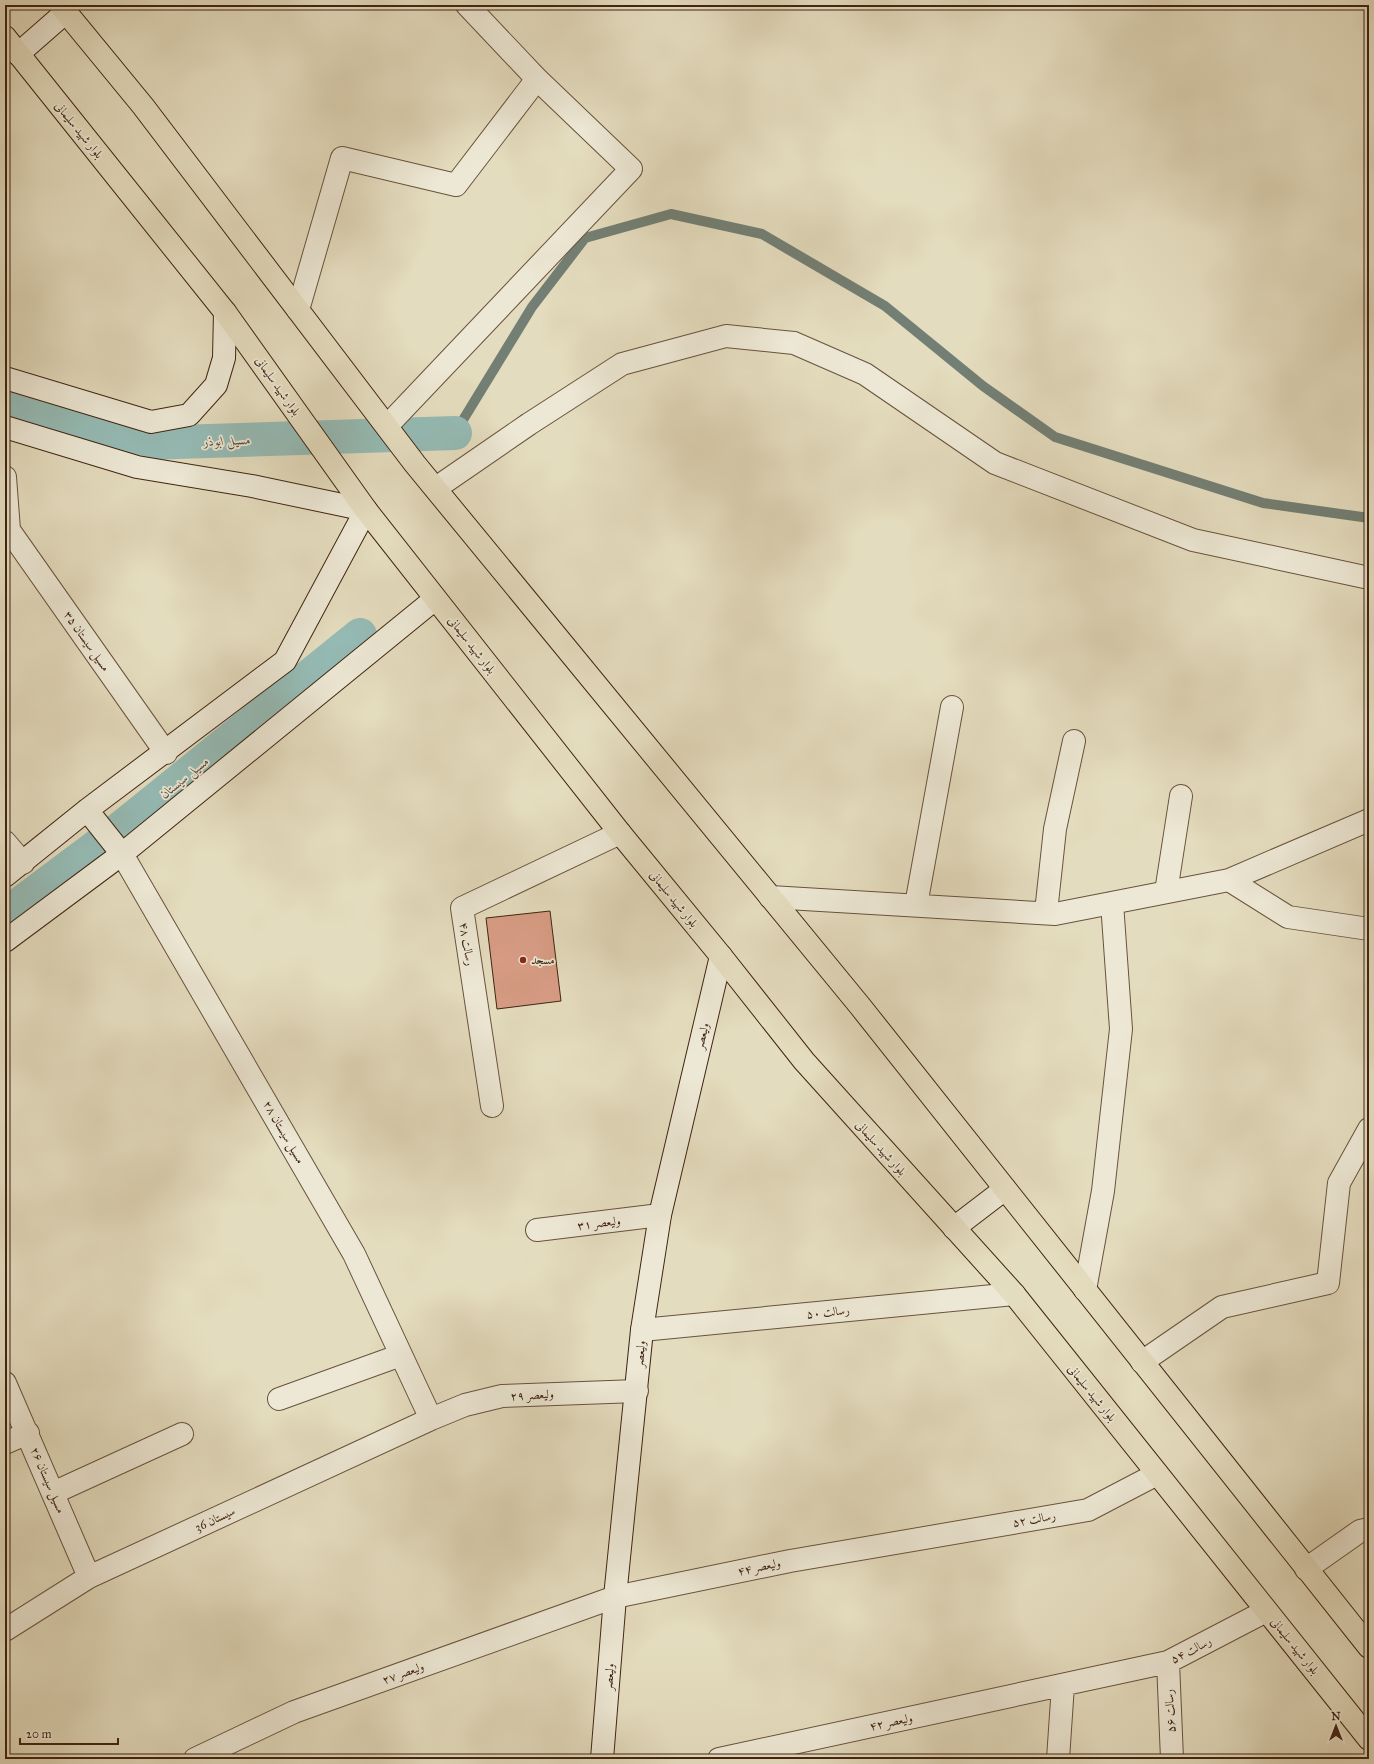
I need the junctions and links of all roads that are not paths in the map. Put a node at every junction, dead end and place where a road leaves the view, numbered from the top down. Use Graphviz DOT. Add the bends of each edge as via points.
graph roads {
  1 [pos="467,5"];
  2 [pos="63,9"];
  3 [pos="12,46"];
  4 [pos="537,79"];
  5 [pos="298,310"];
  6 [pos="225,312"];
  7 [pos="5,378"];
  8 [pos="387,426"];
  9 [pos="5,427"];
  10 [pos="5,477"];
  11 [pos="436,488"];
  12 [pos="366,510"];
  13 [pos="1369,578"];
  14 [pos="435,599"];
  15 [pos="952,707"];
  16 [pos="1074,741"];
  17 [pos="166,753"];
  18 [pos="1181,796"];
  19 [pos="87,810"];
  20 [pos="1369,820"];
  21 [pos="620,833"];
  22 [pos="5,842"];
  23 [pos="122,854"];
  24 [pos="23,862"];
  25 [pos="5,876"];
  26 [pos="1229,880"];
  27 [pos="1166,892"];
  28 [pos="770,897"];
  29 [pos="1112,903"];
  30 [pos="916,905"];
  31 [pos="1046,912"];
  32 [pos="1369,929"];
  33 [pos="5,941"];
  34 [pos="721,956"];
  35 [pos="492,1106"];
  36 [pos="1369,1128"];
  37 [pos="1005,1189"];
  38 [pos="660,1215"];
  39 [pos="954,1228"];
  40 [pos="537,1230"];
  41 [pos="1085,1290"];
  42 [pos="1014,1294"];
  43 [pos="642,1330"];
  44 [pos="401,1355"];
  45 [pos="1142,1362"];
  46 [pos="5,1383"];
  47 [pos="637,1390"];
  48 [pos="279,1399"];
  49 [pos="431,1419"];
  50 [pos="28,1433"];
  51 [pos="182,1434"];
  52 [pos="5,1443"];
  53 [pos="1157,1474"];
  54 [pos="53,1492"];
  55 [pos="1369,1529"];
  56 [pos="903,1541"];
  57 [pos="1306,1568"];
  58 [pos="89,1577"];
  59 [pos="615,1597"];
  60 [pos="1266,1611"];
  61 [pos="5,1630"];
  62 [pos="1369,1648"];
  63 [pos="1168,1662"];
  64 [pos="1063,1685"];
  65 [pos="1369,1739"];
  66 [pos="194,1759"];
  67 [pos="602,1759"];
  68 [pos="719,1759"];
  69 [pos="1058,1759"];
  70 [pos="1172,1759"];
  1 -- 4 [label="street"];
  2 -- 3 [label="street"];
  2 -- 5 [label="main road" via="143,106"];
  3 -- 6 [label="main road, بلوار شهید سلیمانی"];
  4 -- 5 [label="street" via="456,185 342,158"];
  4 -- 8 [label="street" via="631,169"];
  5 -- 8 [label="main road"];
  6 -- 7 [label="street" via="224,358 216,385 190,415 150,422"];
  6 -- 12 [label="main road, بلوار شهید سلیمانی"];
  8 -- 11 [label="main road"];
  9 -- 12 [label="street" via="137,467 252,486"];
  10 -- 17 [label="street, مسیل سیستان ۳۵" via="9,530"];
  11 -- 13 [label="street" via="622,364 726,336 794,343 865,374 995,463 1193,540"];
  11 -- 28 [label="main road"];
  12 -- 14 [label="main road, بلوار شهید سلیمانی"];
  12 -- 17 [label="street" via="285,661"];
  14 -- 21 [label="main road, بلوار شهید سلیمانی"];
  14 -- 23 [label="street"];
  15 -- 30 [label="street"];
  16 -- 31 [label="street" via="1055,829"];
  17 -- 19 [label="street"];
  18 -- 27 [label="street"];
  19 -- 23 [label="street, مسیل سیستان ۲۸"];
  19 -- 24 [label="street"];
  20 -- 26 [label="street"];
  21 -- 34 [label="main road, بلوار شهید سلیمانی"];
  21 -- 35 [label="street, رسالت ۴۸" via="462,908"];
  22 -- 24 [label="street"];
  23 -- 33 [label="street"];
  23 -- 44 [label="street, مسیل سیستان ۲۸" via="354,1254"];
  24 -- 25 [label="street"];
  26 -- 27 [label="street"];
  26 -- 32 [label="street" via="1288,917"];
  27 -- 29 [label="street"];
  28 -- 30 [label="street"];
  28 -- 37 [label="main road"];
  29 -- 31 [label="street" via="1055,914"];
  29 -- 41 [label="street" via="1121,1029 1103,1191"];
  30 -- 31 [label="street"];
  34 -- 38 [label="street, ولیعصر"];
  34 -- 39 [label="main road, بلوار شهید سلیمانی" via="804,1061"];
  36 -- 45 [label="street" via="1339,1183 1328,1282 1222,1307"];
  37 -- 39 [label="street"];
  37 -- 41 [label="main road"];
  38 -- 40 [label="street, ولیعصر ۳۱"];
  38 -- 43 [label="street, ولیعصر"];
  39 -- 42 [label="main road, بلوار شهید سلیمانی"];
  41 -- 45 [label="main road"];
  42 -- 43 [label="street, رسالت ۵۰"];
  42 -- 53 [label="main road, بلوار شهید سلیمانی"];
  43 -- 47 [label="street, ولیعصر"];
  44 -- 48 [label="street"];
  44 -- 49 [label="street, مسیل سیستان ۲۸"];
  45 -- 57 [label="main road"];
  46 -- 50 [label="street, مسیل سیستان ۲۶"];
  47 -- 49 [label="street, ولیعصر ۲۹" via="502,1396 465,1405"];
  47 -- 59 [label="street, ولیعصر"];
  49 -- 58 [label="street, سیستان 36"];
  50 -- 52 [label="street"];
  50 -- 54 [label="street, مسیل سیستان ۲۶"];
  51 -- 54 [label="street"];
  53 -- 56 [label="street, رسالت ۵۲" via="1088,1510"];
  53 -- 60 [label="main road, بلوار شهید سلیمانی"];
  54 -- 58 [label="street, مسیل سیستان ۲۶"];
  55 -- 57 [label="street" via="1360,1531"];
  56 -- 59 [label="street, ولیعصر ۴۴"];
  57 -- 62 [label="main road"];
  58 -- 61 [label="street, سیستان 36"];
  59 -- 66 [label="street, ولیعصر ۲۷" via="294,1712"];
  59 -- 67 [label="street, ولیعصر"];
  60 -- 63 [label="street, رسالت ۵۴"];
  60 -- 65 [label="main road, بلوار شهید سلیمانی"];
  63 -- 64 [label="street, رسالت ۵۴"];
  63 -- 70 [label="street, رسالت ۵۶"];
  64 -- 68 [label="street, ولیعصر ۴۲"];
  64 -- 69 [label="street"];
}
